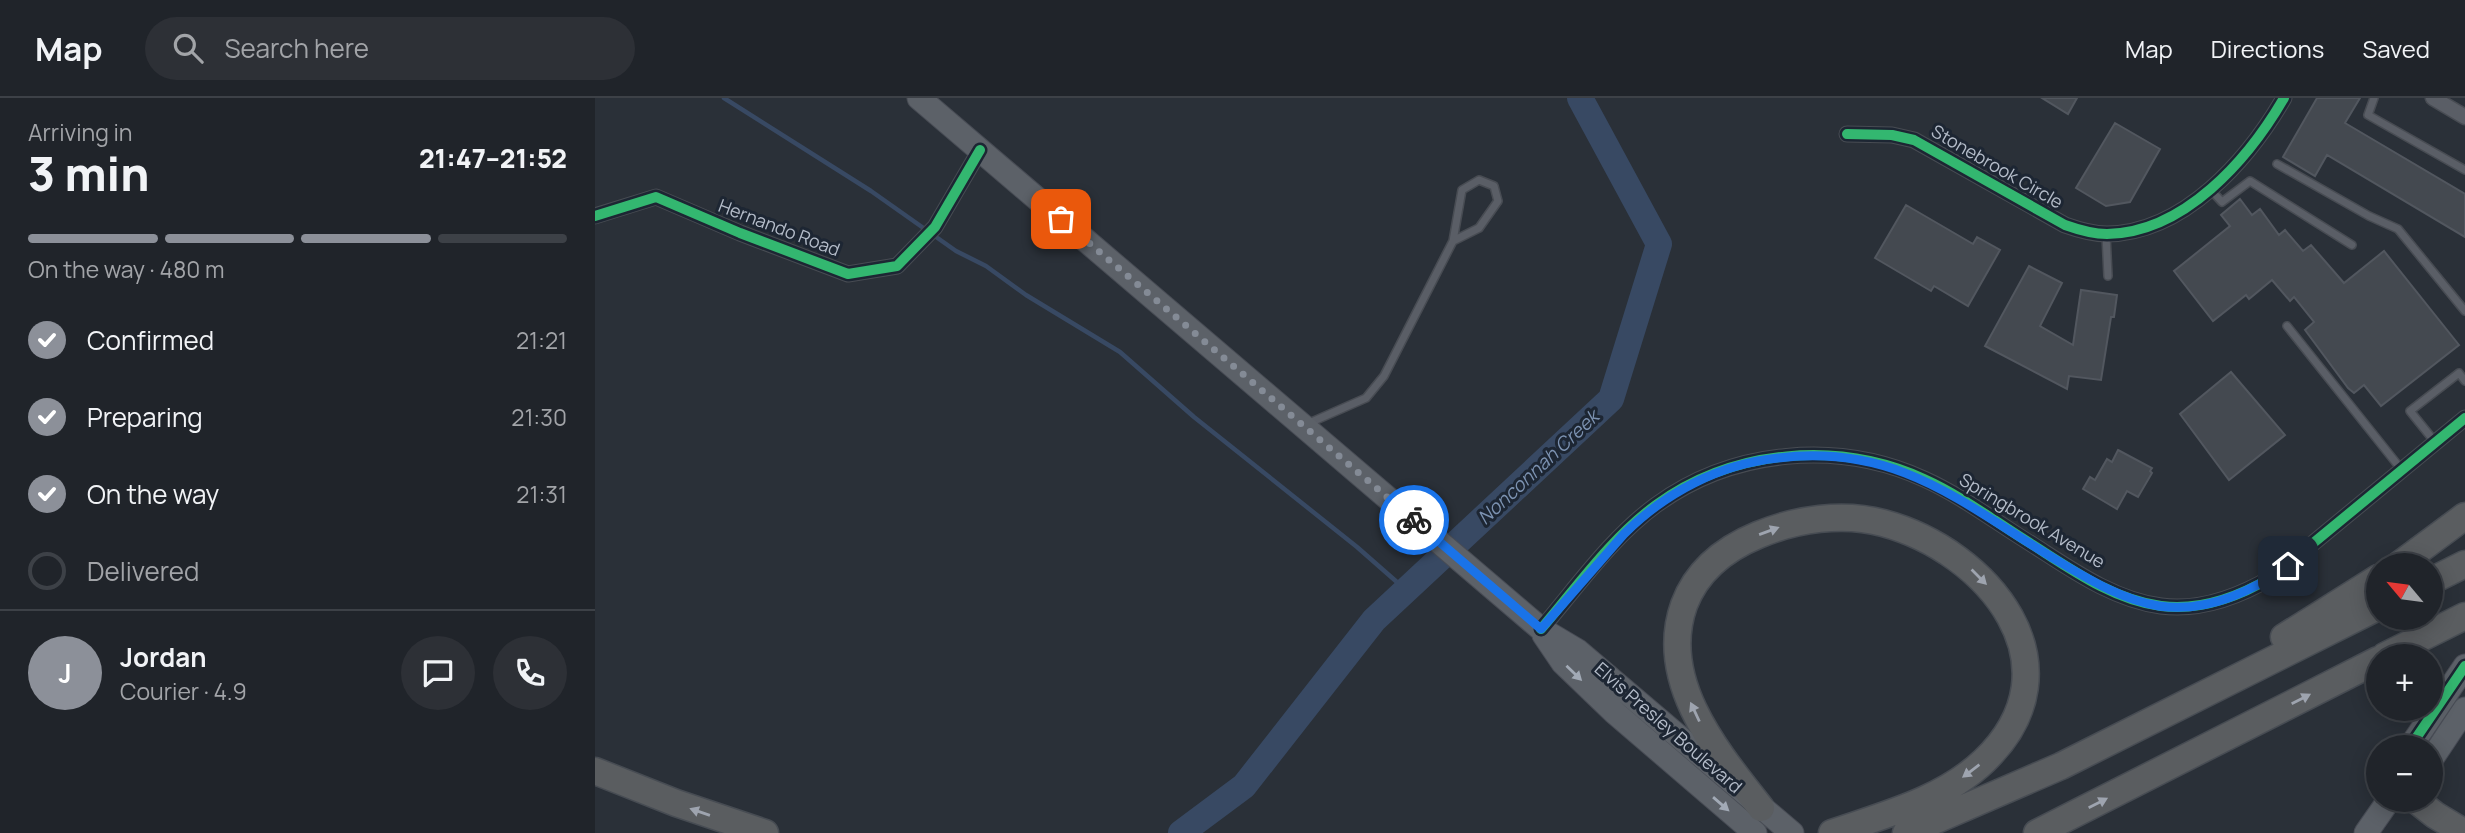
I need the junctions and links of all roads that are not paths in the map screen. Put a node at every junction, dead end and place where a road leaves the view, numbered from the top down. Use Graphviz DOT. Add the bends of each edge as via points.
graph roads {
  1 [pos="919,98"];
  2 [pos="2284,98"];
  3 [pos="2374,98"];
  4 [pos="2433,98"];
  5 [pos="2465,117"];
  6 [pos="1847,134"];
  7 [pos="980,150"];
  8 [pos="2277,164"];
  9 [pos="2465,170"];
  10 [pos="2210,188"];
  11 [pos="595,216"];
  12 [pos="2106,234"];
  13 [pos="1453,241"];
  14 [pos="2352,245"];
  15 [pos="2108,276"];
  16 [pos="2465,312"];
  17 [pos="2287,326"];
  18 [pos="2465,380"];
  19 [pos="2465,418"];
  20 [pos="1303,426"];
  21 [pos="2435,442"];
  22 [pos="2401,469"];
  23 [pos="2465,516"];
  24 [pos="2415,553"];
  25 [pos="2465,564"];
  26 [pos="2443,575"];
  27 [pos="2366,586"];
  28 [pos="2366,613"];
  29 [pos="2465,616"];
  30 [pos="1541,629"];
  31 [pos="2409,644"];
  32 [pos="2366,666"];
  33 [pos="2465,666"];
  34 [pos="2465,709"];
  35 [pos="2140,727"];
  36 [pos="2418,735"];
  37 [pos="2443,742"];
  38 [pos="599,772"];
  39 [pos="2381,812"];
  40 [pos="2432,812"];
  41 [pos="1758,821"];
  42 [pos="765,833"];
  43 [pos="1791,833"];
  44 [pos="1832,833"];
  45 [pos="1906,833"];
  46 [pos="2037,833"];
  47 [pos="2366,833"];
  48 [pos="2465,833"];
  1 -- 7 [label="main road, Elvis Presley Boulevard"];
  2 -- 10 [label="street, Stonebrook Circle" via="2249,149"];
  3 -- 9 [label="lane" via="2368,115"];
  4 -- 5 [label="street"];
  6 -- 12 [label="street, Stonebrook Circle" via="1914,140 2047,216"];
  7 -- 11 [label="street, Hernando Road" via="935,227 897,266 848,274 656,197"];
  7 -- 20 [label="main road, Elvis Presley Boulevard"];
  8 -- 16 [label="lane" via="2398,229"];
  10 -- 12 [label="street, Stonebrook Circle" via="2171,217 2148,227"];
  10 -- 14 [label="lane" via="2222,202 2250,181"];
  12 -- 15 [label="lane"];
  13 -- 13 [label="lane" via="1479,228 1498,201 1494,186 1479,180 1462,190"];
  13 -- 20 [label="lane" via="1384,376 1366,398"];
  17 -- 22 [label="lane"];
  18 -- 21 [label="lane" via="2459,373 2410,411"];
  19 -- 21 [label="street, Springbrook Avenue"];
  20 -- 30 [label="main road, Elvis Presley Boulevard"];
  21 -- 22 [label="street, Springbrook Avenue"];
  22 -- 30 [label="street, Springbrook Avenue" via="2272,577 2224,599 2175,607 2149,604 2102,586 1938,486 1894,467 1825,455 1765,459 1726,469 1656,505 1624,534"];
  23 -- 24 [label="highway"];
  25 -- 26 [label="highway"];
  27 -- 35 [label="highway"];
  28 -- 35 [label="highway"];
  29 -- 31 [label="highway"];
  30 -- 41 [label="main road, Elvis Presley Boulevard" via="1578,651"];
  46 -- 32 [label="highway, one-way"];
  33 -- 36 [label="main road"];
  34 -- 37 [label="main road"];
  35 -- 45 [label="highway"];
  42 -- 38 [label="highway, one-way"];
  39 -- 47 [label="main road"];
  40 -- 48 [label="highway"];
  41 -- 43 [label="main road, Elvis Presley Boulevard"];
  41 -- 44 [label="highway, one-way" via="1686,692 1677,650 1688,595 1707,566 1770,530 1824,519 1880,522 1933,542 1978,575 2013,618 2022,638 2027,661 2024,696 2003,739 1955,783 1921,801"];
}
